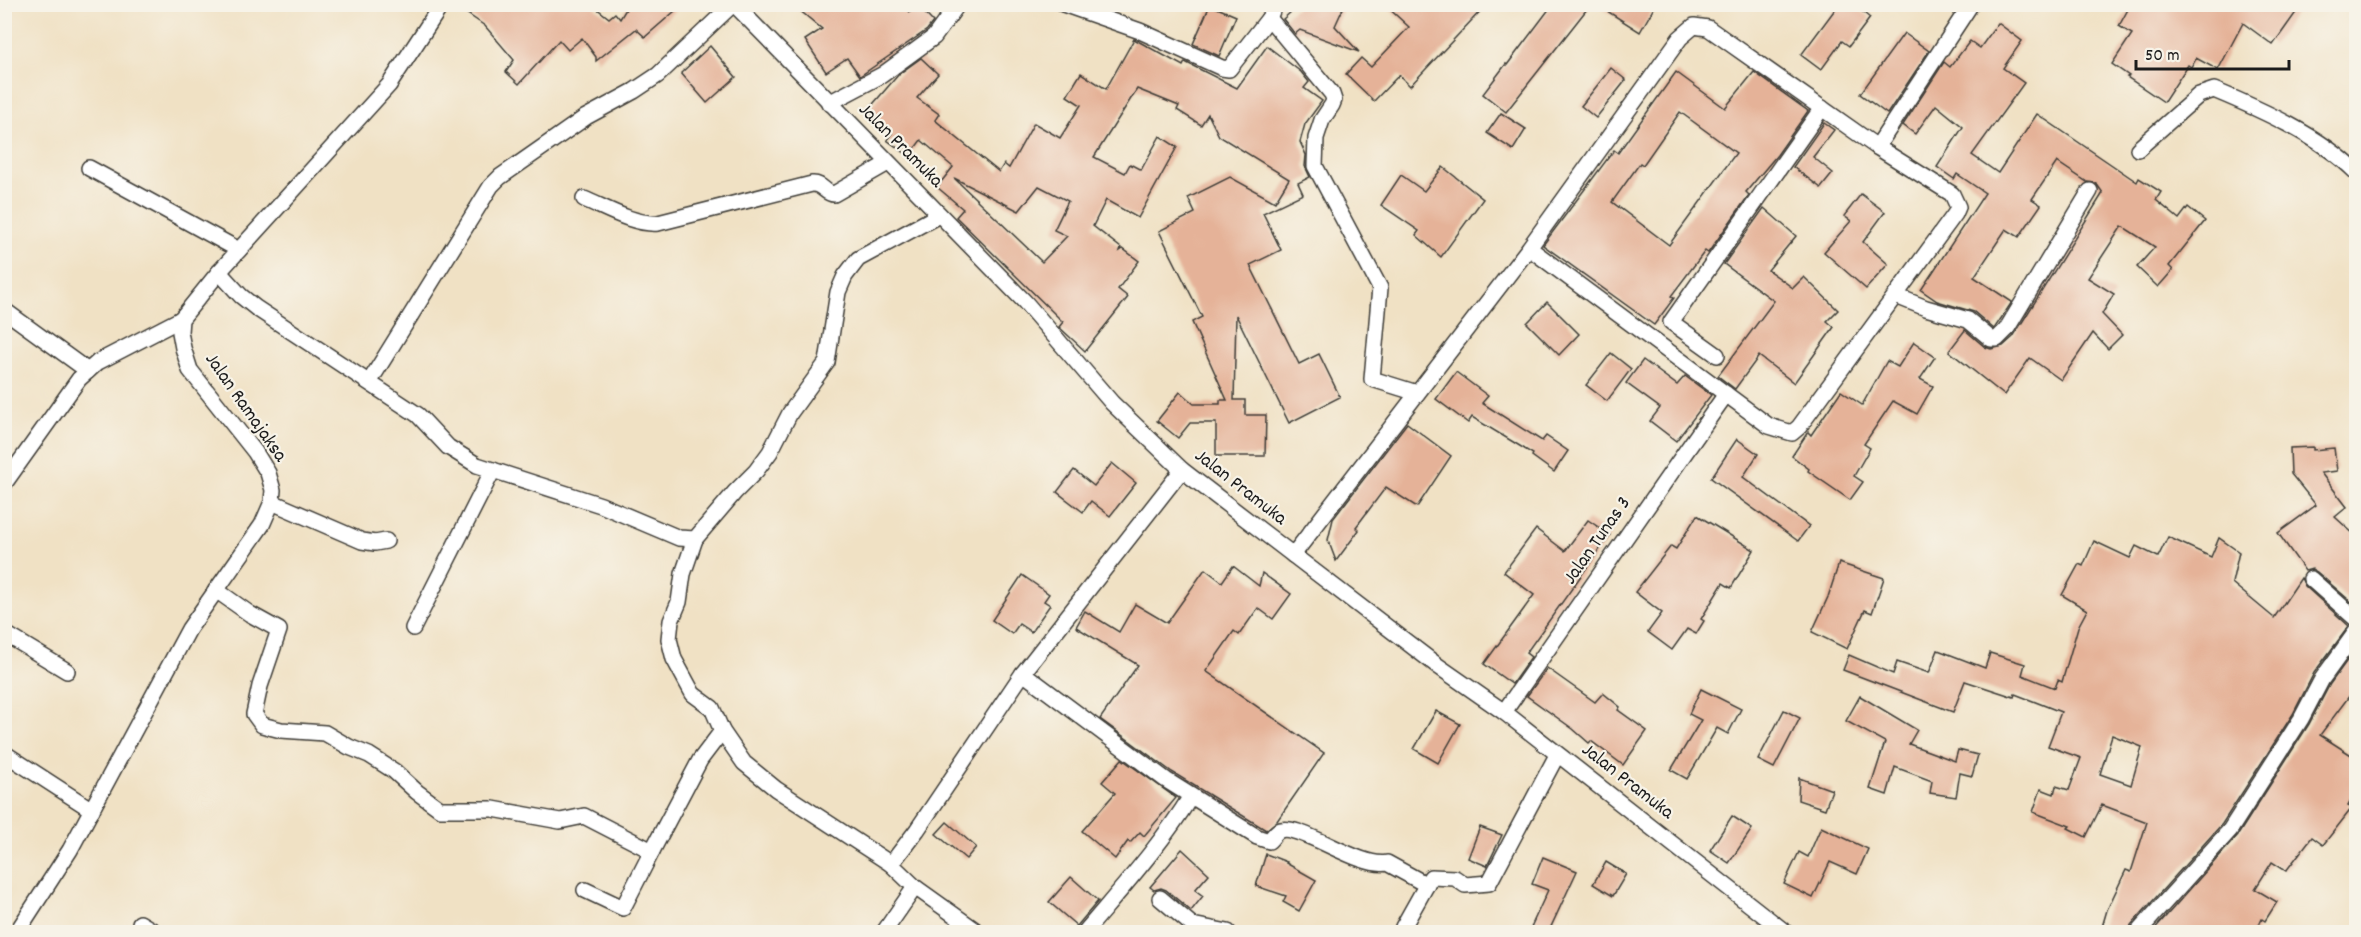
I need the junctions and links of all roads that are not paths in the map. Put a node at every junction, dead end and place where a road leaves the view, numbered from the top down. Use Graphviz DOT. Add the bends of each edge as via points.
graph roads {
  1 [pos="442,4"];
  2 [pos="734,4"];
  3 [pos="958,4"];
  4 [pos="1063,4"];
  5 [pos="1971,4"];
  6 [pos="1272,11"];
  7 [pos="829,104"];
  8 [pos="1822,108"];
  9 [pos="1877,147"];
  10 [pos="2138,149"];
  11 [pos="888,163"];
  12 [pos="89,168"];
  13 [pos="2356,172"];
  14 [pos="2090,191"];
  15 [pos="584,198"];
  16 [pos="939,215"];
  17 [pos="1529,248"];
  18 [pos="239,250"];
  19 [pos="219,272"];
  20 [pos="1896,296"];
  21 [pos="4,310"];
  22 [pos="182,320"];
  23 [pos="1717,355"];
  24 [pos="87,371"];
  25 [pos="370,381"];
  26 [pos="1417,393"];
  27 [pos="1726,394"];
  28 [pos="493,470"];
  29 [pos="1182,470"];
  30 [pos="4,484"];
  31 [pos="272,502"];
  32 [pos="695,539"];
  33 [pos="386,541"];
  34 [pos="1293,555"];
  35 [pos="2311,579"];
  36 [pos="216,590"];
  37 [pos="2356,619"];
  38 [pos="413,628"];
  39 [pos="2356,632"];
  40 [pos="4,633"];
  41 [pos="68,672"];
  42 [pos="1023,673"];
  43 [pos="1504,712"];
  44 [pos="722,731"];
  45 [pos="4,753"];
  46 [pos="1557,755"];
  47 [pos="1191,795"];
  48 [pos="92,810"];
  49 [pos="652,851"];
  50 [pos="891,864"];
  51 [pos="1427,885"];
  52 [pos="915,887"];
  53 [pos="585,890"];
  54 [pos="1160,898"];
  55 [pos="140,923"];
  56 [pos="1403,931"];
  57 [pos="17,933"];
  58 [pos="155,933"];
  59 [pos="884,933"];
  60 [pos="978,933"];
  61 [pos="1085,933"];
  62 [pos="1228,933"];
  63 [pos="1785,933"];
  64 [pos="2138,933"];
  1 -- 18 [label="street" via="389,85"];
  2 -- 7 [label="street, Jalan Pramuka"];
  2 -- 25 [label="street" via="658,75 586,117 490,186"];
  3 -- 7 [label="street" via="934,37 882,75"];
  4 -- 6 [label="street" via="1229,69"];
  5 -- 9 [label="street"];
  6 -- 26 [label="street" via="1334,100 1316,138 1315,166 1380,288 1372,379"];
  7 -- 11 [label="street, Jalan Pramuka"];
  8 -- 9 [label="street"];
  8 -- 17 [label="street" via="1708,28 1694,26 1680,38"];
  8 -- 23 [label="street" via="1671,322"];
  9 -- 20 [label="street" via="1952,194 1958,207"];
  10 -- 13 [label="street" via="2199,95 2214,90 2271,113"];
  11 -- 15 [label="street" via="834,194 812,184 658,223 637,221"];
  11 -- 16 [label="street, Jalan Pramuka"];
  12 -- 18 [label="street"];
  14 -- 20 [label="street" via="1997,339 1991,339 1968,320"];
  16 -- 29 [label="street, Jalan Pramuka" via="1025,302 1112,403"];
  16 -- 32 [label="street" via="858,259 845,276 838,292 827,362 790,413 756,471"];
  17 -- 26 [label="street"];
  17 -- 27 [label="street"];
  18 -- 19 [label="street"];
  19 -- 22 [label="street"];
  19 -- 25 [label="street" via="256,308"];
  20 -- 27 [label="street" via="1792,434 1769,426"];
  21 -- 24 [label="street"];
  22 -- 24 [label="street"];
  22 -- 31 [label="street, Jalan Ramajaksa" via="180,332 190,370 264,466 273,490"];
  24 -- 30 [label="street"];
  25 -- 28 [label="street" via="418,415 448,447"];
  26 -- 34 [label="street"];
  27 -- 43 [label="street, Jalan Tunas 3"];
  28 -- 32 [label="street" via="601,505 679,538"];
  28 -- 38 [label="street"];
  29 -- 34 [label="street, Jalan Pramuka"];
  29 -- 42 [label="street"];
  31 -- 33 [label="street" via="362,541"];
  31 -- 36 [label="street" via="262,525"];
  32 -- 44 [label="street" via="669,639 674,659 693,694 712,708"];
  34 -- 43 [label="street, Jalan Pramuka"];
  35 -- 37 [label="street"];
  36 -- 48 [label="street" via="189,629"];
  36 -- 49 [label="street" via="279,630 254,714 262,725 325,733 394,771 440,809 494,809 560,821 584,816"];
  39 -- 64 [label="street" via="2322,678 2230,830"];
  40 -- 41 [label="street"];
  42 -- 47 [label="street"];
  42 -- 50 [label="street"];
  43 -- 46 [label="street, Jalan Pramuka"];
  44 -- 49 [label="street" via="700,760"];
  44 -- 50 [label="street" via="744,763 776,789"];
  45 -- 48 [label="street"];
  46 -- 51 [label="street" via="1489,883 1465,885 1455,878 1431,877"];
  46 -- 63 [label="street, Jalan Pramuka"];
  47 -- 51 [label="street" via="1264,841 1278,831 1292,829 1343,853 1378,865 1387,863"];
  47 -- 61 [label="street"];
  48 -- 57 [label="street"];
  49 -- 53 [label="street" via="622,908"];
  50 -- 52 [label="street"];
  51 -- 56 [label="street"];
  52 -- 59 [label="street"];
  52 -- 60 [label="street"];
  54 -- 62 [label="street" via="1192,925"];
  55 -- 58 [label="street"];
}
